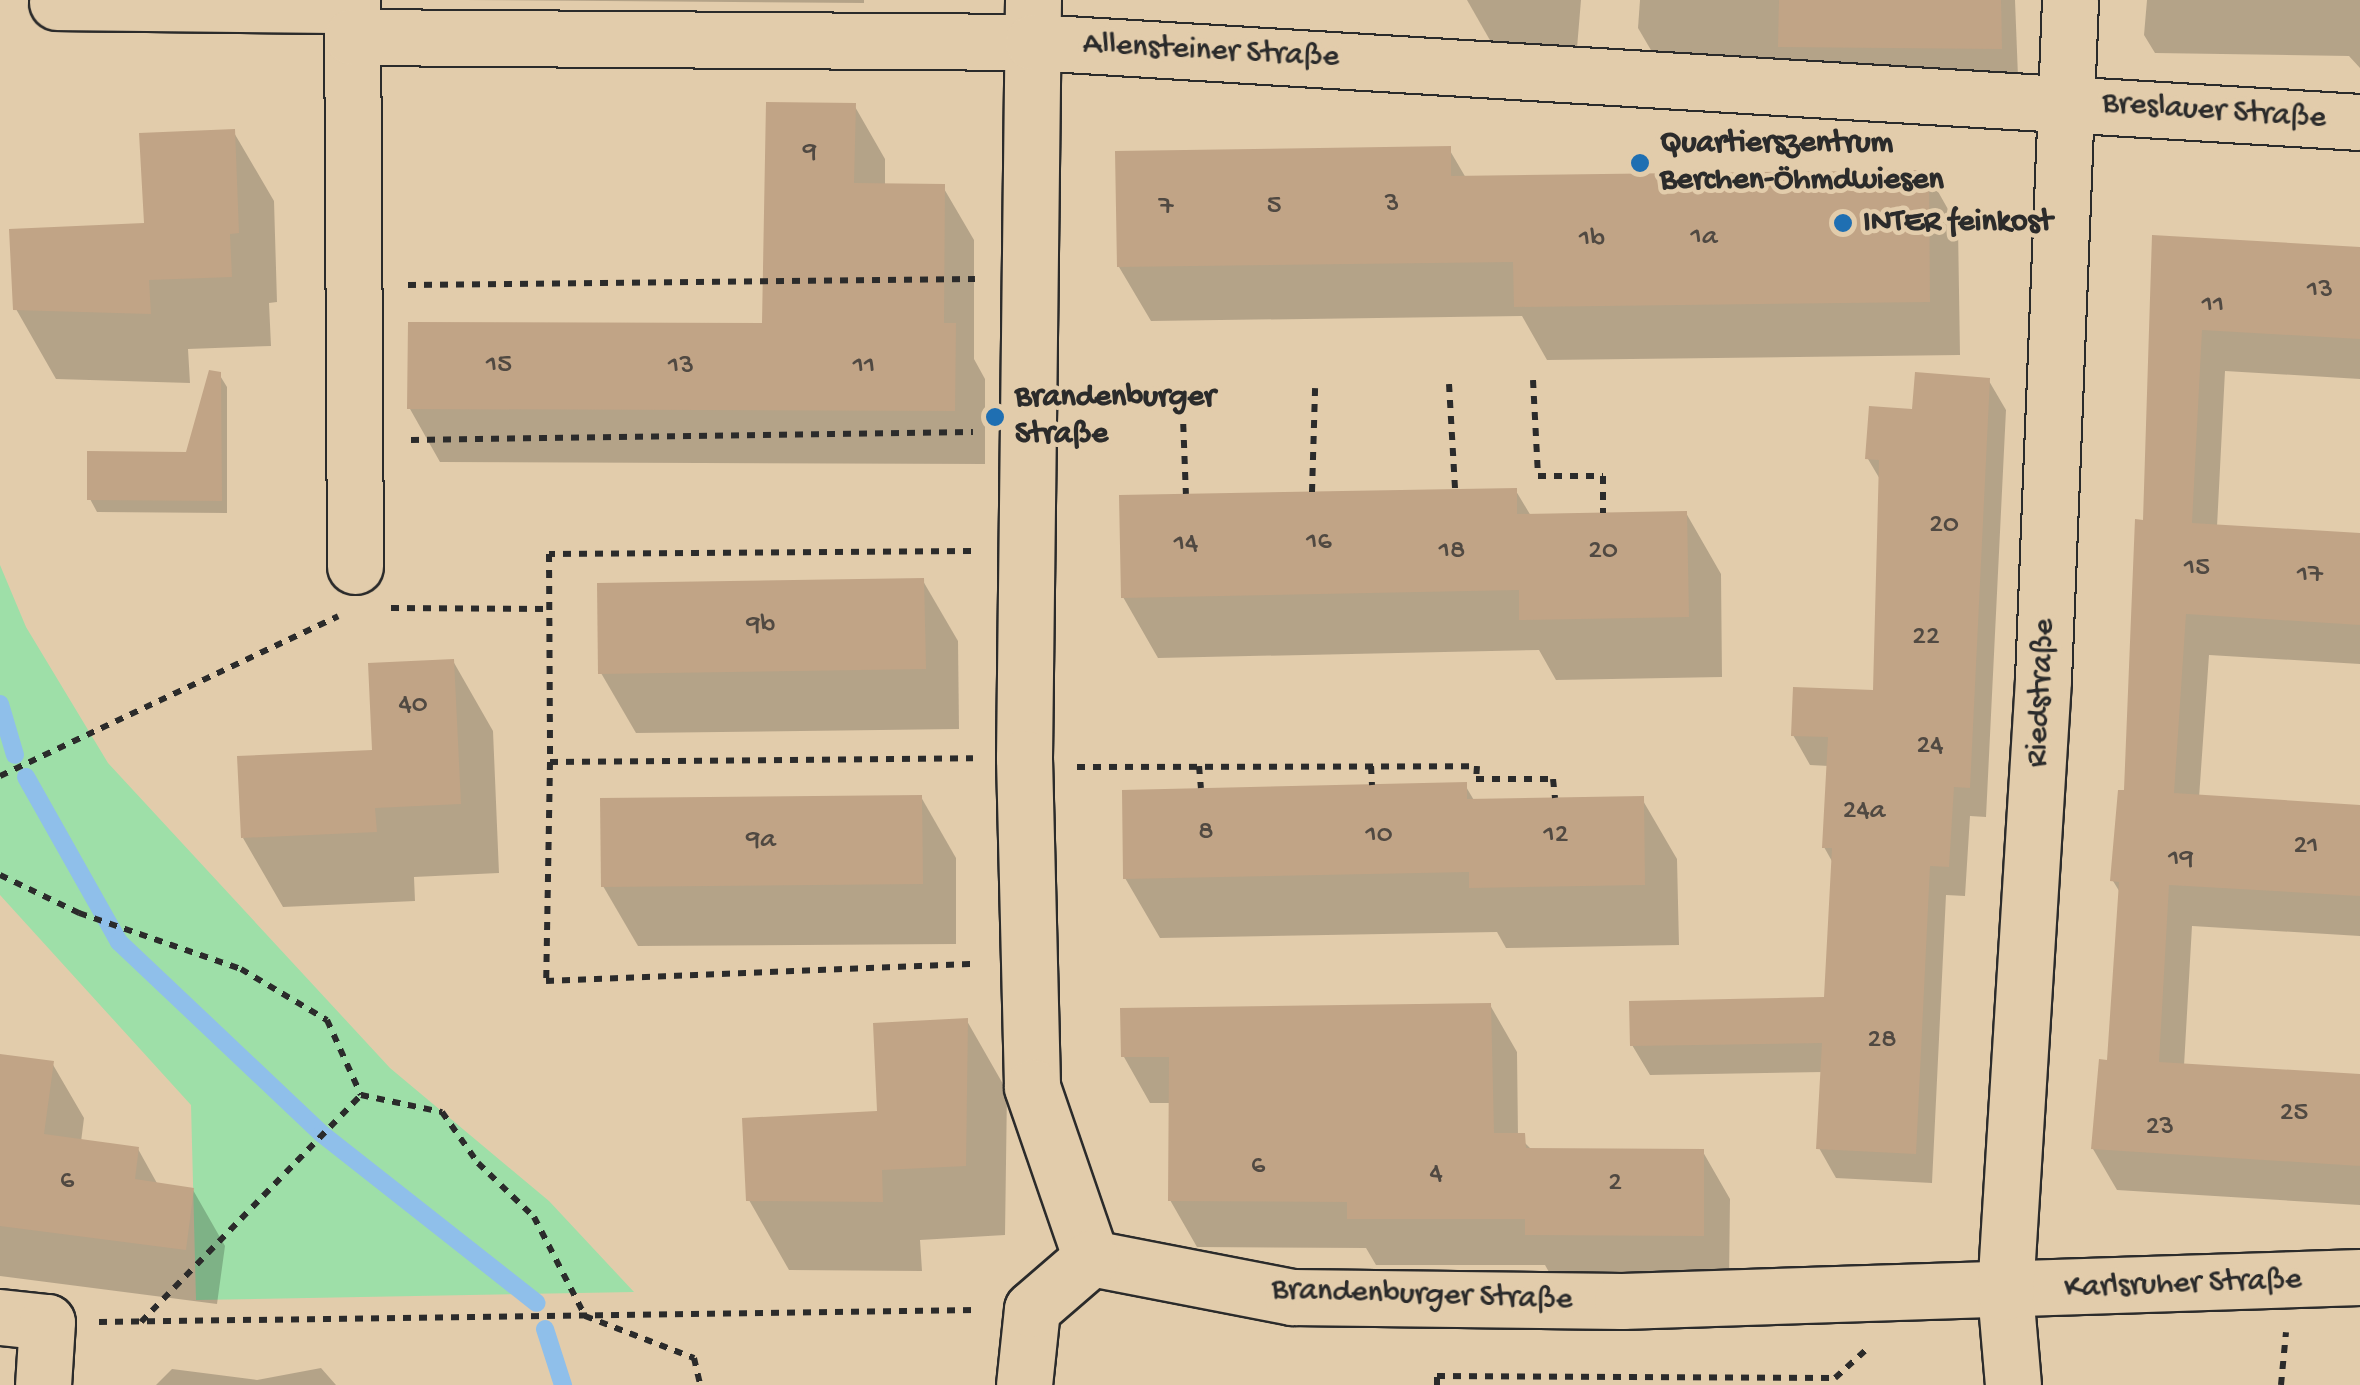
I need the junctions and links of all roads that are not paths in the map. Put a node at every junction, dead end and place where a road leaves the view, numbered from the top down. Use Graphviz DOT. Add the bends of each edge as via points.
graph roads {
  1 [pos="2070,0"];
  2 [pos="58,2"];
  3 [pos="352,14"];
  4 [pos="1033,21"];
  5 [pos="2068,102"];
  6 [pos="2360,122"];
  7 [pos="355,587"];
  8 [pos="1091,1258"];
  9 [pos="2360,1278"];
  10 [pos="2006,1292"];
  11 [pos="24,1320"];
  12 [pos="43,1385"];
  13 [pos="1024,1385"];
  14 [pos="2013,1385"];
  1 -- 5 [label="street, Riedstraße"];
  2 -- 3 [label="street, Allensteiner Straße"];
  3 -- 4 [label="street, Allensteiner Straße"];
  3 -- 7 [label="street"];
  4 -- 5 [label="street, Allensteiner Straße"];
  4 -- 8 [label="street" via="1025,763 1032,1087"];
  5 -- 6 [label="street, Breslauer Straße"];
  5 -- 10 [label="street, Riedstraße" via="2042,698"];
  8 -- 10 [label="street, Brandenburger Straße" via="1292,1298 1622,1302"];
  8 -- 13 [label="street" via="1032,1309"];
  9 -- 10 [label="street, Karlsruher Straße"];
  10 -- 14 [label="street, Riedstraße"];
  11 -- 12 [label="street"];
}
